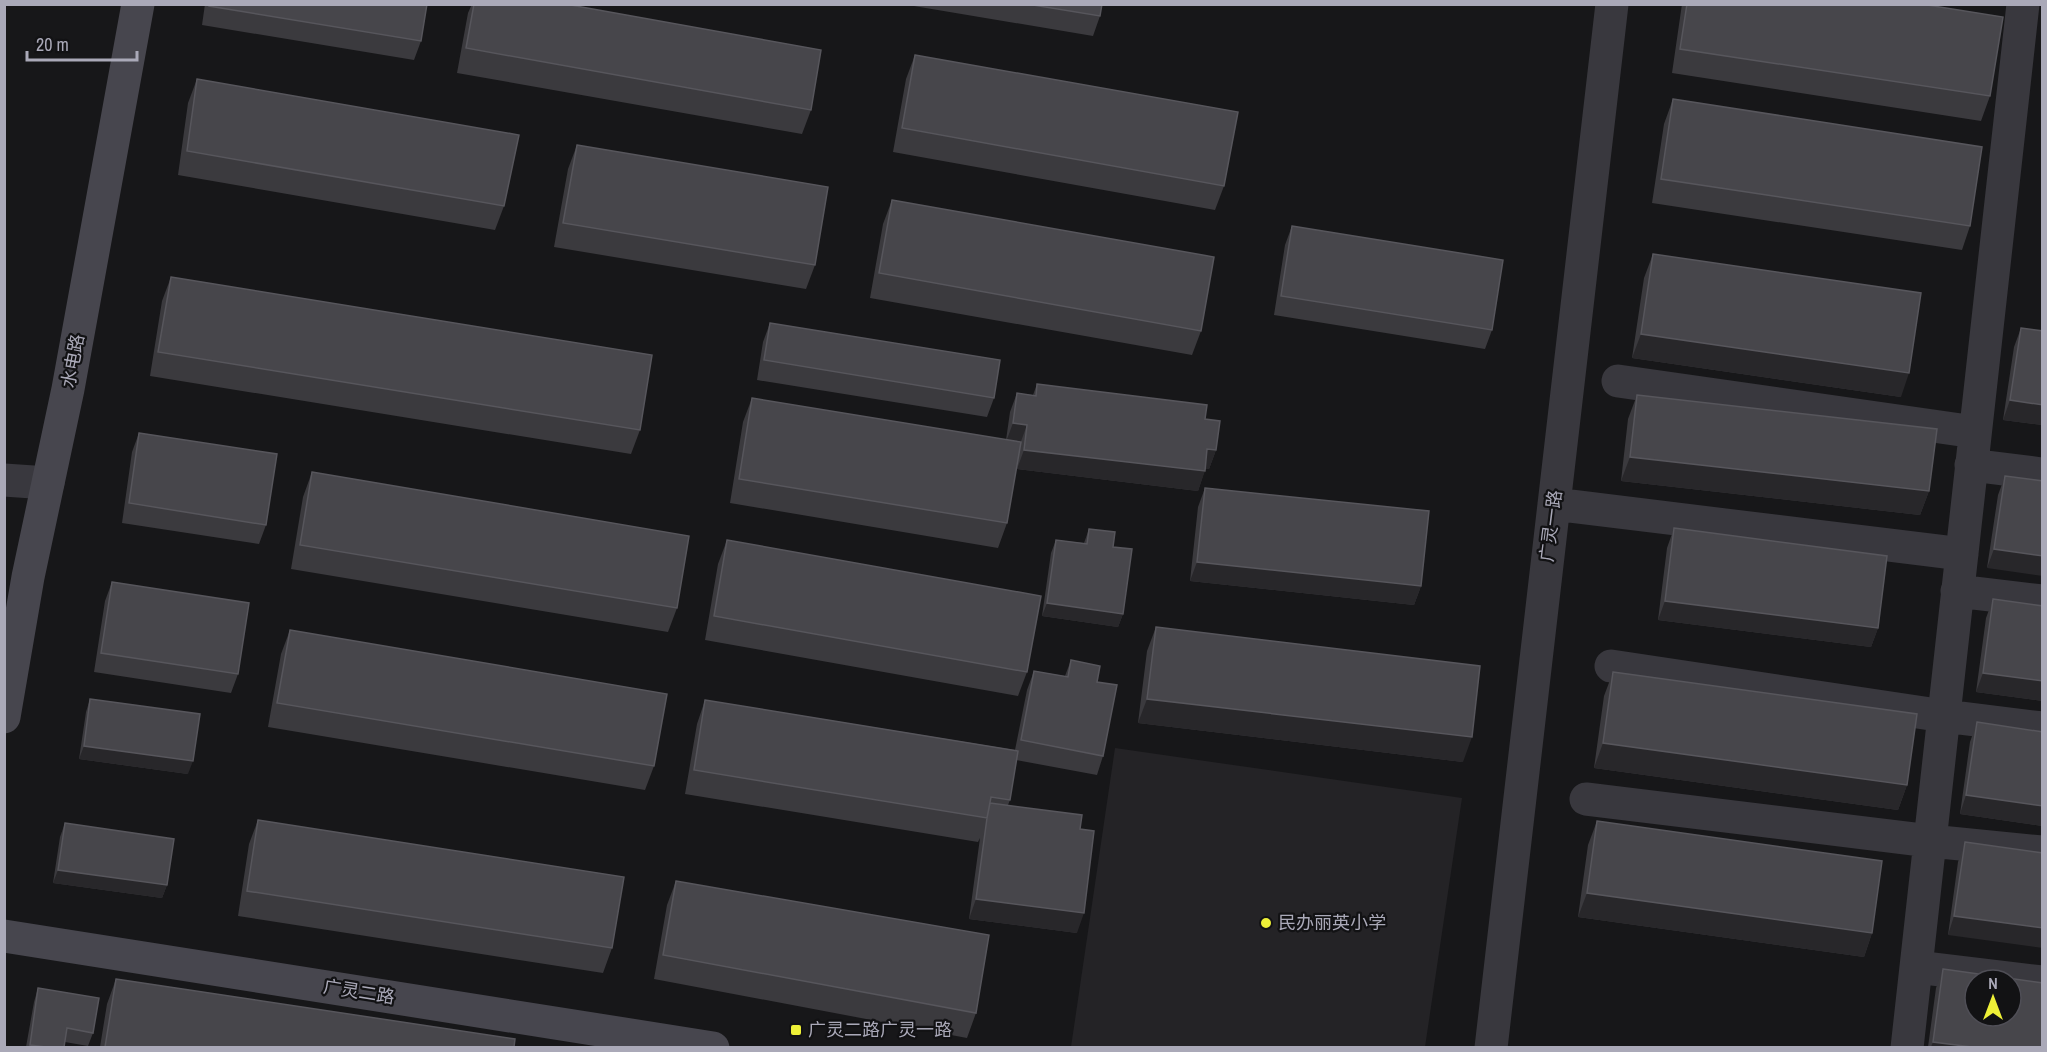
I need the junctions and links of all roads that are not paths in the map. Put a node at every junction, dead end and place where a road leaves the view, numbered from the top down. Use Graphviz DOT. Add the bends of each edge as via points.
graph roads {
  1 [pos="138,4"];
  2 [pos="1612,4"];
  3 [pos="2023,4"];
  4 [pos="1618,381"];
  5 [pos="1975,432"];
  6 [pos="1971,465"];
  7 [pos="2043,474"];
  8 [pos="4,480"];
  9 [pos="48,483"];
  10 [pos="1554,504"];
  11 [pos="1962,554"];
  12 [pos="1958,591"];
  13 [pos="2043,601"];
  14 [pos="1611,666"];
  15 [pos="1944,716"];
  16 [pos="4,717"];
  17 [pos="2043,728"];
  18 [pos="1586,799"];
  19 [pos="1930,841"];
  20 [pos="2043,852"];
  21 [pos="4,936"];
  22 [pos="1916,967"];
  23 [pos="2043,982"];
  24 [pos="713,1047"];
  25 [pos="1491,1047"];
  26 [pos="1907,1047"];
  1 -- 9 [label="main road, 水电路"];
  2 -- 10 [label="street, 广灵一路"];
  3 -- 5 [label="street"];
  4 -- 5 [label="street"];
  5 -- 6 [label="street"];
  6 -- 7 [label="street"];
  6 -- 11 [label="street"];
  8 -- 9 [label="street"];
  9 -- 16 [label="main road, 水电路"];
  10 -- 11 [label="street"];
  10 -- 25 [label="street, 广灵一路"];
  11 -- 12 [label="street"];
  12 -- 13 [label="street"];
  12 -- 15 [label="street"];
  14 -- 15 [label="street"];
  15 -- 17 [label="street"];
  15 -- 19 [label="street"];
  18 -- 19 [label="street"];
  19 -- 20 [label="street"];
  19 -- 22 [label="street"];
  21 -- 24 [label="main road, 广灵二路"];
  22 -- 23 [label="street"];
  22 -- 26 [label="street"];
}
